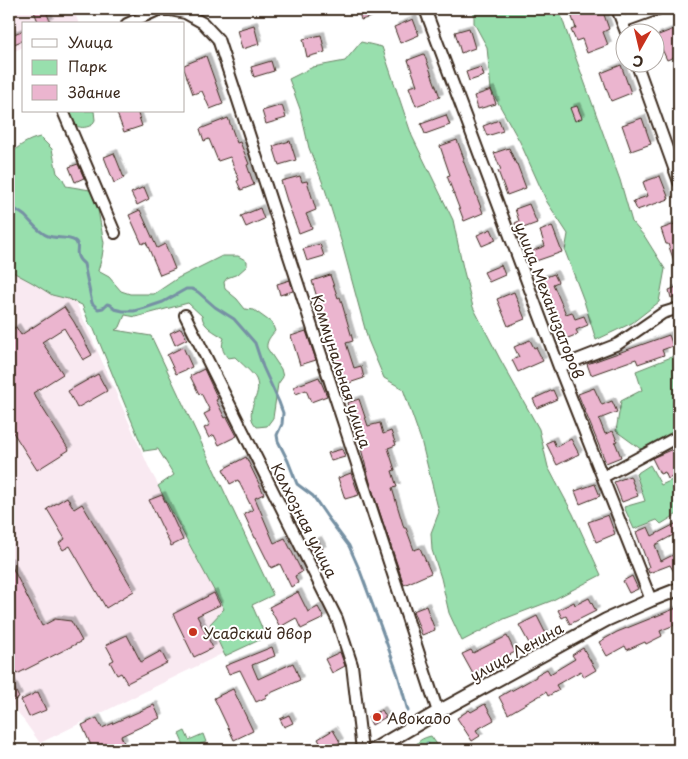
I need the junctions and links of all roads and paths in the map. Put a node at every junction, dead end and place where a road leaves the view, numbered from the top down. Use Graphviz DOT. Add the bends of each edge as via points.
graph roads {
  1 [pos="425,9"];
  2 [pos="617,9"];
  3 [pos="658,9"];
  4 [pos="131,22"];
  5 [pos="622,22"];
  6 [pos="640,72"];
  7 [pos="63,112"];
  8 [pos="674,154"];
  9 [pos="679,182"];
  10 [pos="116,233"];
  11 [pos="679,308"];
  12 [pos="185,315"];
  13 [pos="559,367"];
  14 [pos="679,436"];
  15 [pos="603,477"];
  16 [pos="679,589"];
  17 [pos="651,600"];
  18 [pos="438,712"];
  19 [pos="362,750"];
  20 [pos="373,750"];
  1 -- 13 [label="street, улица Механизаторов"];
  2 -- 5 [label="street"];
  3 -- 5 [label="street"];
  4 -- 18 [label="street, Коммунальная улица" via="158,10 170,10 203,23 218,39"];
  6 -- 8 [label="street"];
  7 -- 10 [label="street"];
  8 -- 9 [label="street"];
  11 -- 13 [label="street" via="663,313 618,344"];
  12 -- 19 [label="street, Колхозная улица" via="337,619 352,665"];
  13 -- 15 [label="street, улица Механизаторов"];
  14 -- 15 [label="street"];
  15 -- 17 [label="street, улица Механизаторов"];
  16 -- 17 [label="street, улица Ленина"];
  17 -- 18 [label="street, улица Ленина" via="606,620"];
  18 -- 20 [label="street, улица Ленина"];
}
